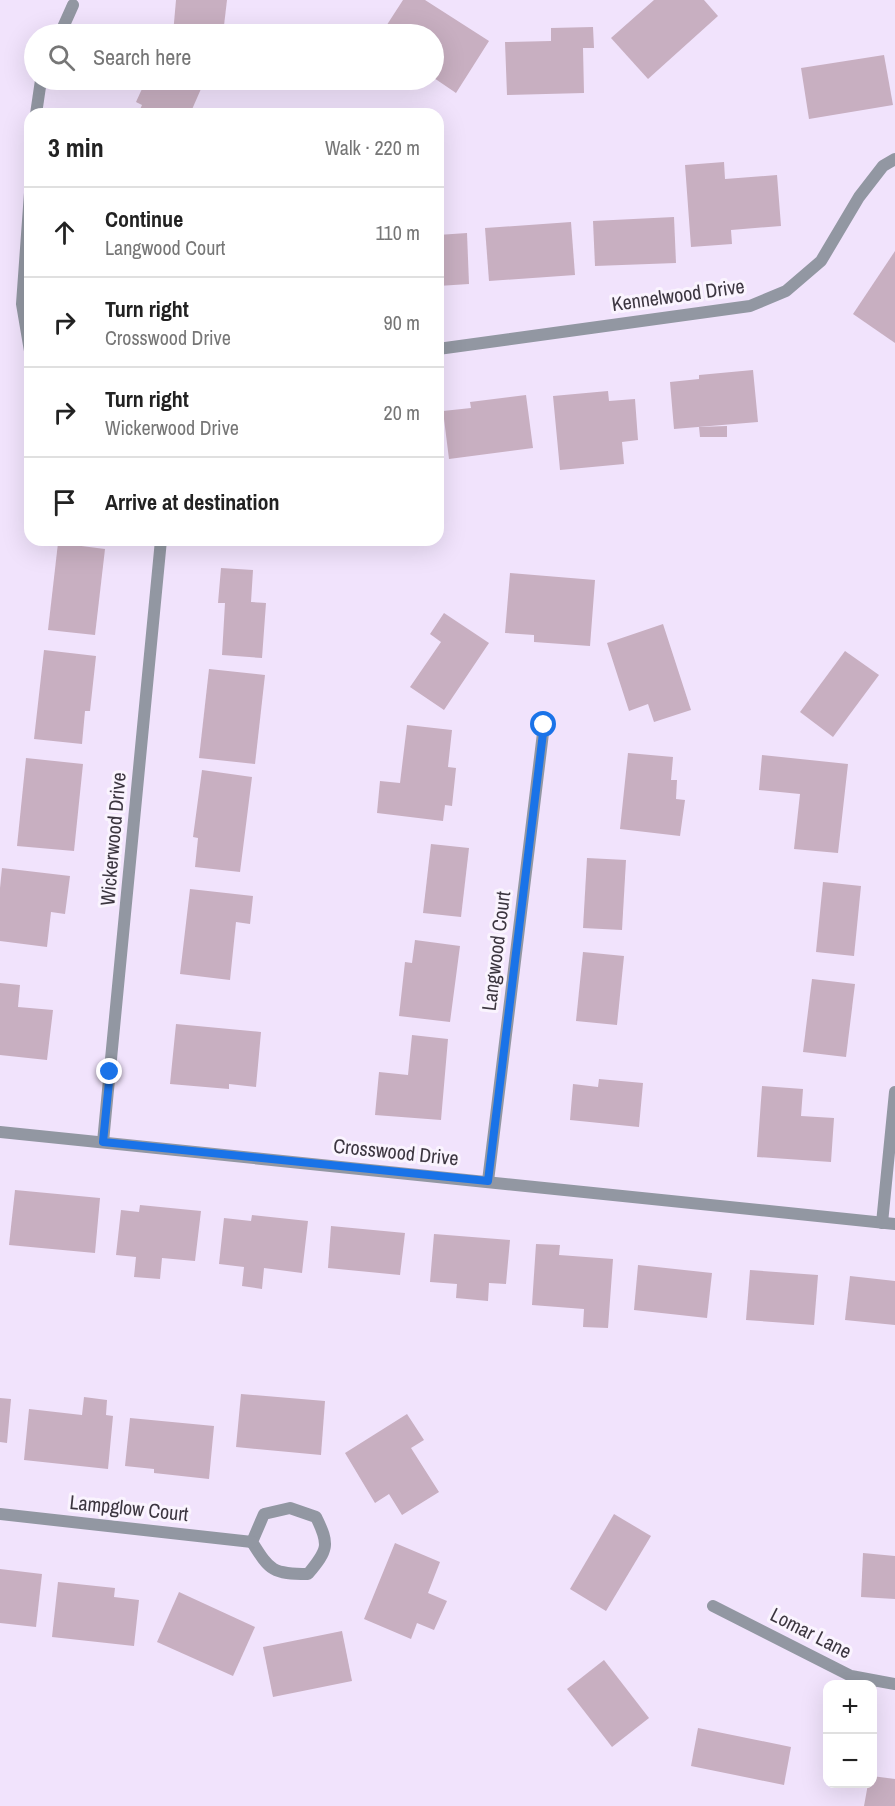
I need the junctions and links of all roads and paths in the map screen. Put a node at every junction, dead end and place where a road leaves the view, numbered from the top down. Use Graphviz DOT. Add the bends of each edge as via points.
graph roads {
  1 [pos="73,5"];
  2 [pos="64,24"];
  3 [pos="40,90"];
  4 [pos="37,108"];
  5 [pos="895,159"];
  6 [pos="24,276"];
  7 [pos="24,316"];
  8 [pos="444,347"];
  9 [pos="160,546"];
  10 [pos="544,725"];
  11 [pos="895,1092"];
  12 [pos="0,1132"];
  13 [pos="103,1142"];
  14 [pos="488,1181"];
  15 [pos="882,1223"];
  16 [pos="895,1224"];
  17 [pos="0,1514"];
  18 [pos="252,1542"];
  19 [pos="713,1606"];
  20 [pos="895,1684"];
  1 -- 2 [label="street"];
  3 -- 4 [label="street"];
  5 -- 8 [label="street, Kennelwood Drive" via="883,166 858,197 821,261 786,291 750,306"];
  6 -- 7 [label="street"];
  9 -- 13 [label="street, Wickerwood Drive"];
  10 -- 14 [label="street, Langwood Court"];
  11 -- 15 [label="street"];
  12 -- 13 [label="street, Crosswood Drive"];
  13 -- 14 [label="street, Crosswood Drive"];
  14 -- 15 [label="street, Crosswood Drive"];
  15 -- 16 [label="street, Crosswood Drive"];
  17 -- 18 [label="street, Lampglow Court"];
  18 -- 18 [label="street" via="266,1564 284,1574 308,1574 323,1555 325,1536 316,1517 290,1508 264,1514"];
  19 -- 20 [label="street, Lomar Lane" via="851,1676"];
}
